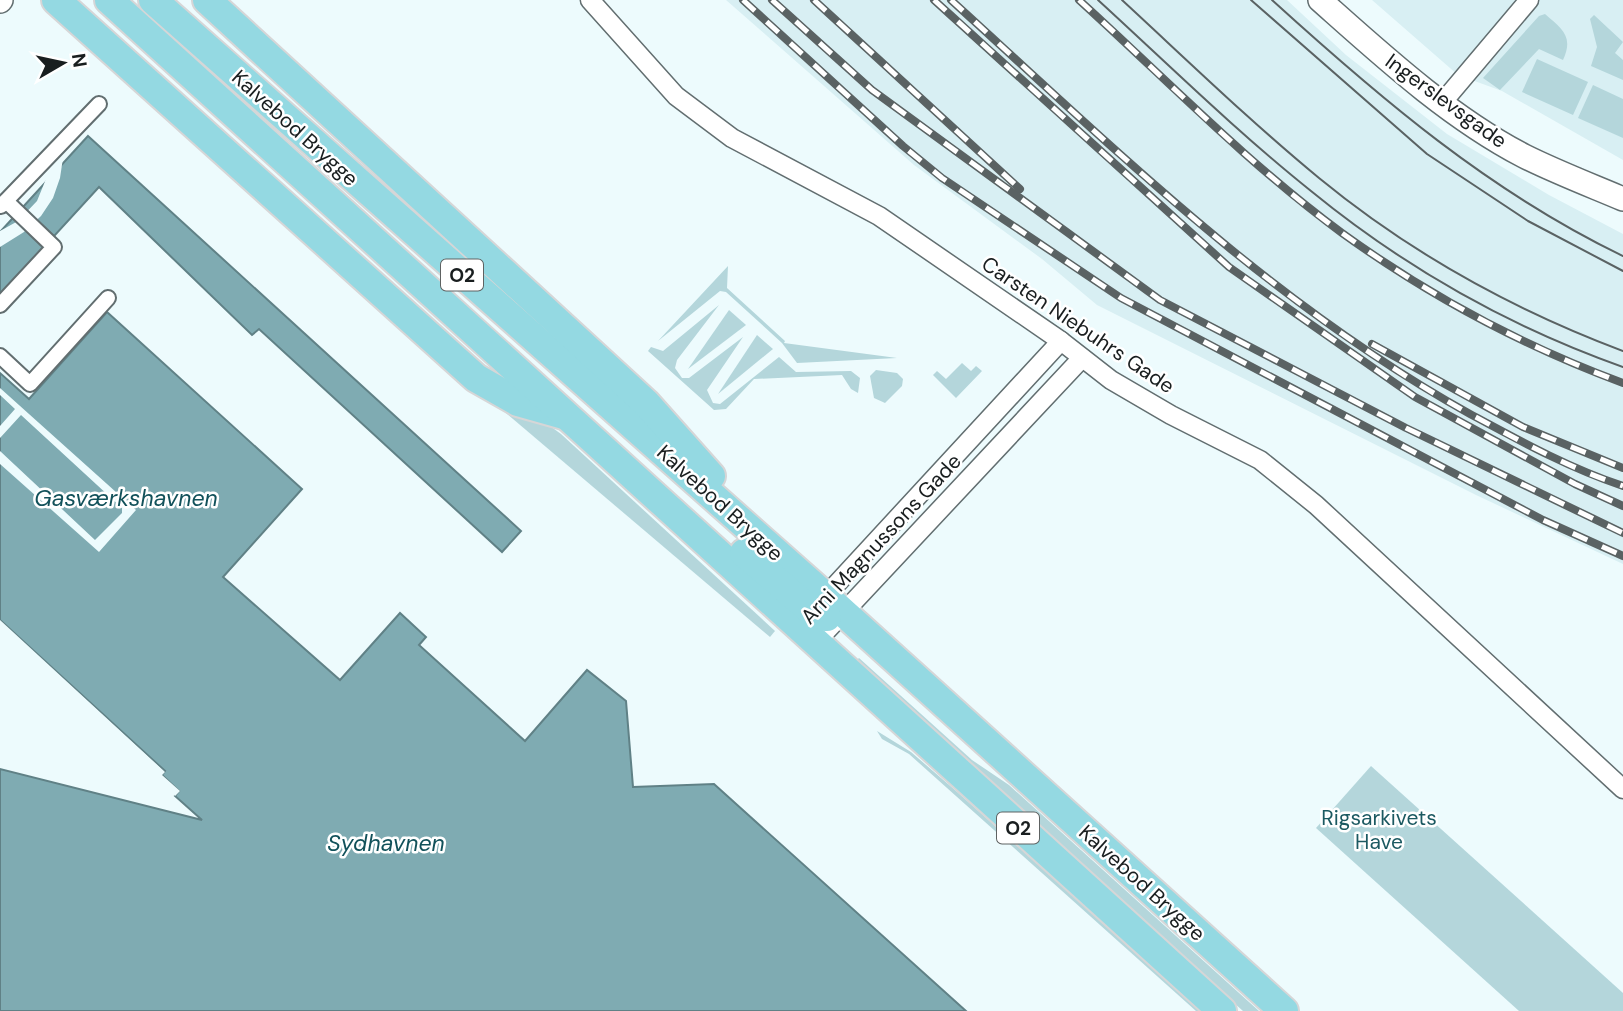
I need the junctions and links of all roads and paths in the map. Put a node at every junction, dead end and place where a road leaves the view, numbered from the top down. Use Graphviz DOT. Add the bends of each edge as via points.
graph roads {
  1 [pos="56,0"];
  2 [pos="109,0"];
  3 [pos="153,0"];
  4 [pos="207,0"];
  5 [pos="590,0"];
  6 [pos="1320,0"];
  7 [pos="1529,0"];
  8 [pos="1442,103"];
  9 [pos="99,104"];
  10 [pos="1623,199"];
  11 [pos="7,206"];
  12 [pos="108,298"];
  13 [pos="0,305"];
  14 [pos="1061,341"];
  15 [pos="0,356"];
  16 [pos="1082,358"];
  17 [pos="570,416"];
  18 [pos="673,509"];
  19 [pos="771,549"];
  20 [pos="827,607"];
  21 [pos="814,644"];
  22 [pos="1623,789"];
  23 [pos="1222,1011"];
  24 [pos="1284,1011"];
  1 -- 17 [label="main road" via="476,378 518,402"];
  2 -- 17 [label="main road, Kalvebod Brygge / O2"];
  3 -- 19 [label="main road, Kalvebod Brygge / O2"];
  4 -- 19 [label="main road" via="646,403"];
  5 -- 14 [label="street, Carsten Niebuhrs Gade" via="676,96 732,138 879,216"];
  6 -- 8 [label="street, Ingerslevsgade"];
  7 -- 8 [label="street"];
  8 -- 10 [label="street, Ingerslevsgade" via="1524,156"];
  9 -- 11 [label="street"];
  11 -- 13 [label="street" via="54,247"];
  12 -- 15 [label="street" via="30,384"];
  14 -- 16 [label="street, Carsten Niebuhrs Gade"];
  14 -- 20 [label="street, Arni Magnussons Gade"];
  16 -- 20 [label="street, Arni Magnussons Gade"];
  16 -- 22 [label="street, Carsten Niebuhrs Gade" via="1171,415 1260,460 1316,505"];
  17 -- 18 [label="main road, Kalvebod Brygge / O2"];
  18 -- 20 [label="main road"];
  18 -- 21 [label="main road, Kalvebod Brygge / O2"];
  19 -- 20 [label="main road, Kalvebod Brygge / O2"];
  20 -- 21 [label="street, Arni Magnussons Gade"];
  20 -- 21 [label="street, Arni Magnussons Gade"];
  20 -- 24 [label="main road, Kalvebod Brygge / O2"];
  21 -- 23 [label="main road, Kalvebod Brygge / O2"];
}
